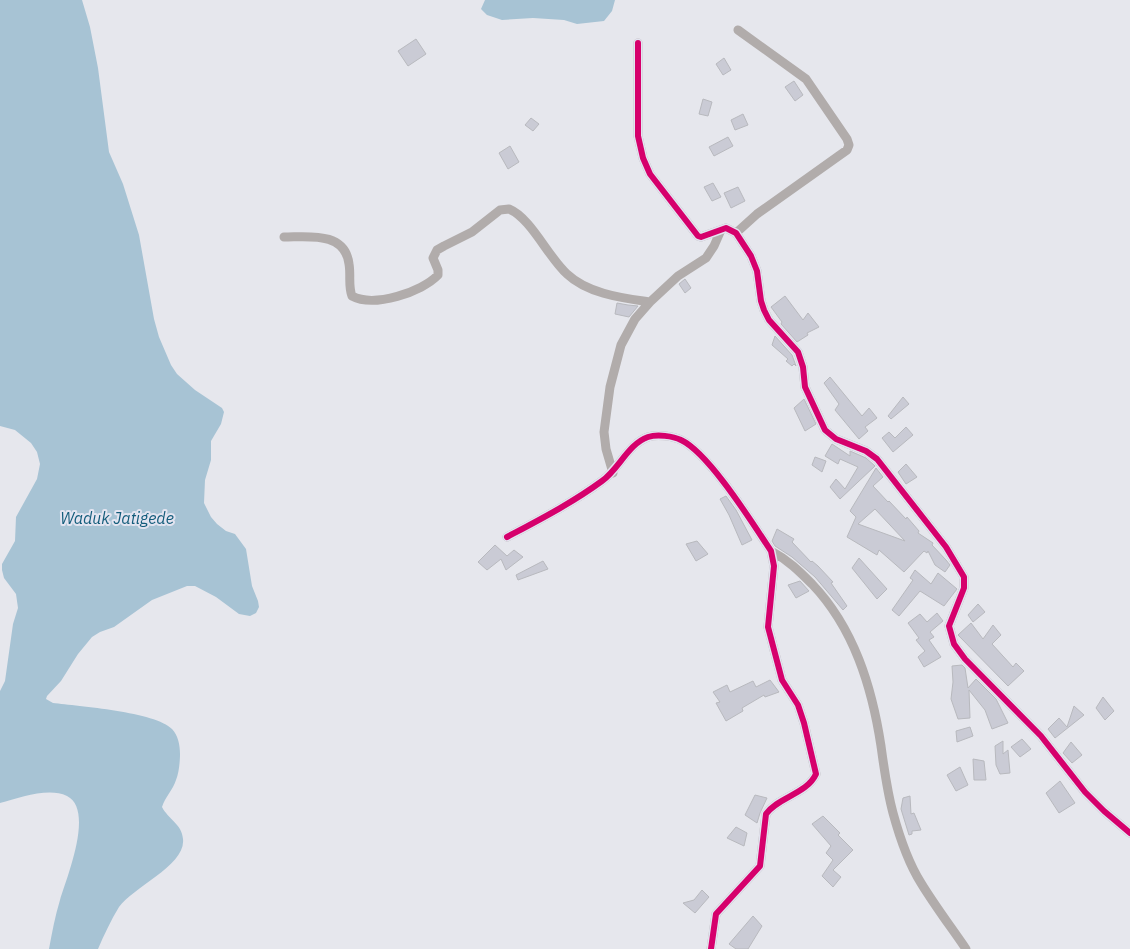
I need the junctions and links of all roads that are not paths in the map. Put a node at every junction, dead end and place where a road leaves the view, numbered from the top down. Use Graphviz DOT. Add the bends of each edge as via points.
graph roads {
  1 [pos="738,30"];
  2 [pos="638,43"];
  3 [pos="720,230"];
  4 [pos="736,234"];
  5 [pos="284,237"];
  6 [pos="650,302"];
  7 [pos="613,473"];
  8 [pos="507,537"];
  9 [pos="771,552"];
  10 [pos="1130,833"];
  11 [pos="710,949"];
  12 [pos="966,949"];
  1 -- 4 [label="street" via="806,79 849,145 847,150 757,214"];
  2 -- 3 [label="street" via="638,136 646,166 695,233 701,237"];
  3 -- 4 [label="street" via="726,228"];
  3 -- 6 [label="street" via="706,258 678,276"];
  4 -- 10 [label="street" via="757,271 761,301 769,320 798,352 805,386 825,430 836,439 877,458 946,547 964,577 964,588 949,626 954,644 964,659 1041,736 1104,811"];
  5 -- 6 [label="street" via="323,237 335,242 348,258 352,296 365,300 384,298 405,295 428,284 438,275 433,258 437,250 472,232 500,210 509,209 521,216 559,265 579,283 614,296"];
  6 -- 7 [label="street" via="627,331 615,366 604,432"];
  7 -- 8 [label="street"];
  7 -- 9 [label="street" via="632,449 649,437 681,439 713,468"];
  9 -- 11 [label="street" via="774,566 768,627 782,680 798,705 804,723 816,774 807,785 766,814 760,866 716,914"];
  9 -- 12 [label="street" via="789,562 820,593 852,642 874,708 893,814 913,869"];
}
